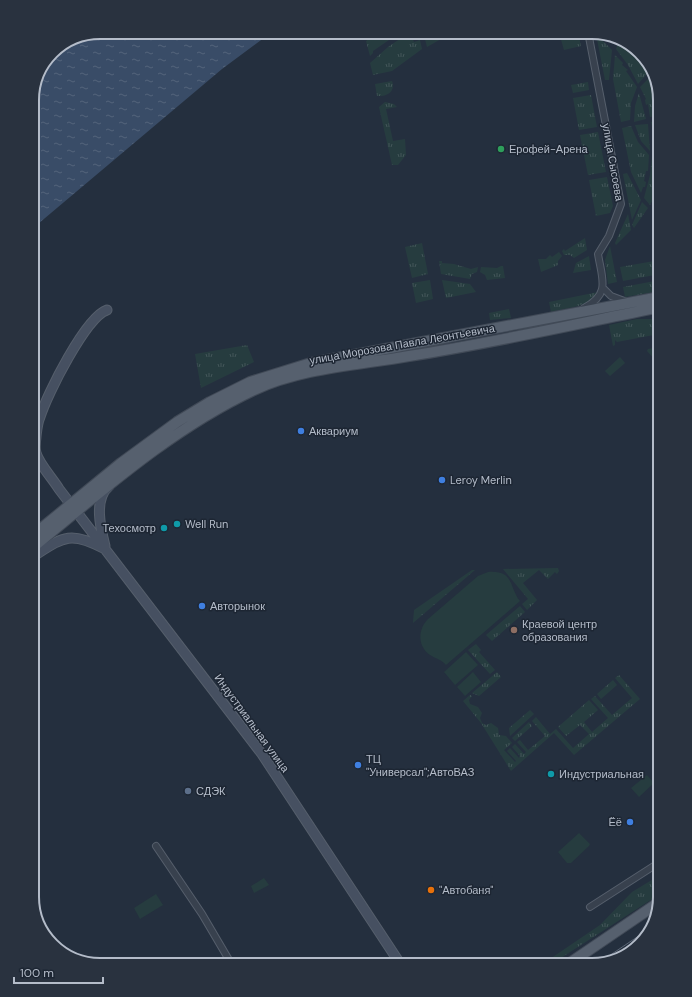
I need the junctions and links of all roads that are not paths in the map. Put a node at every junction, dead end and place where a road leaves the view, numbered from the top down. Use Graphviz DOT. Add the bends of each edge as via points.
graph roads {
  1 [pos="589,39"];
  2 [pos="603,288"];
  3 [pos="653,299"];
  4 [pos="632,303"];
  5 [pos="653,308"];
  6 [pos="107,310"];
  7 [pos="576,313"];
  8 [pos="39,422"];
  9 [pos="39,458"];
  10 [pos="124,474"];
  11 [pos="74,508"];
  12 [pos="39,531"];
  13 [pos="39,541"];
  14 [pos="106,550"];
  15 [pos="39,552"];
  16 [pos="156,846"];
  17 [pos="653,866"];
  18 [pos="590,907"];
  19 [pos="652,907"];
  20 [pos="228,958"];
  21 [pos="396,958"];
  22 [pos="577,958"];
  1 -- 2 [label="street, улица Сысоева" via="621,204 609,236 598,254"];
  2 -- 4 [label="street" via="611,296"];
  2 -- 7 [label="street" via="600,298"];
  3 -- 4 [label="main road, улица Морозова Павла Леонтьевича"];
  4 -- 7 [label="main road, улица Морозова Павла Леонтьевича"];
  5 -- 10 [label="main road, улица Морозова Павла Леонтьевича" via="464,346 321,370 279,381 255,389 211,412"];
  6 -- 8 [label="main road, Индустриальная улица" via="98,315 82,335 50,394"];
  7 -- 11 [label="main road, улица Морозова Павла Леонтьевича" via="311,363 257,380 232,390 177,422 121,463"];
  9 -- 11 [label="main road, Индустриальная улица"];
  10 -- 11 [label="main road, улица Морозова Павла Леонтьевича" via="96,496"];
  10 -- 14 [label="main road" via="106,488 100,502 100,524"];
  11 -- 12 [label="main road, улица Морозова Павла Леонтьевича"];
  11 -- 13 [label="main road, улица Морозова Павла Леонтьевича"];
  11 -- 14 [label="main road, Индустриальная улица"];
  14 -- 15 [label="main road" via="91,542 72,538 53,542"];
  14 -- 21 [label="main road, Индустриальная улица" via="262,754"];
  16 -- 20 [label="street"];
  17 -- 18 [label="street"];
  19 -- 22 [label="main road"];
}
